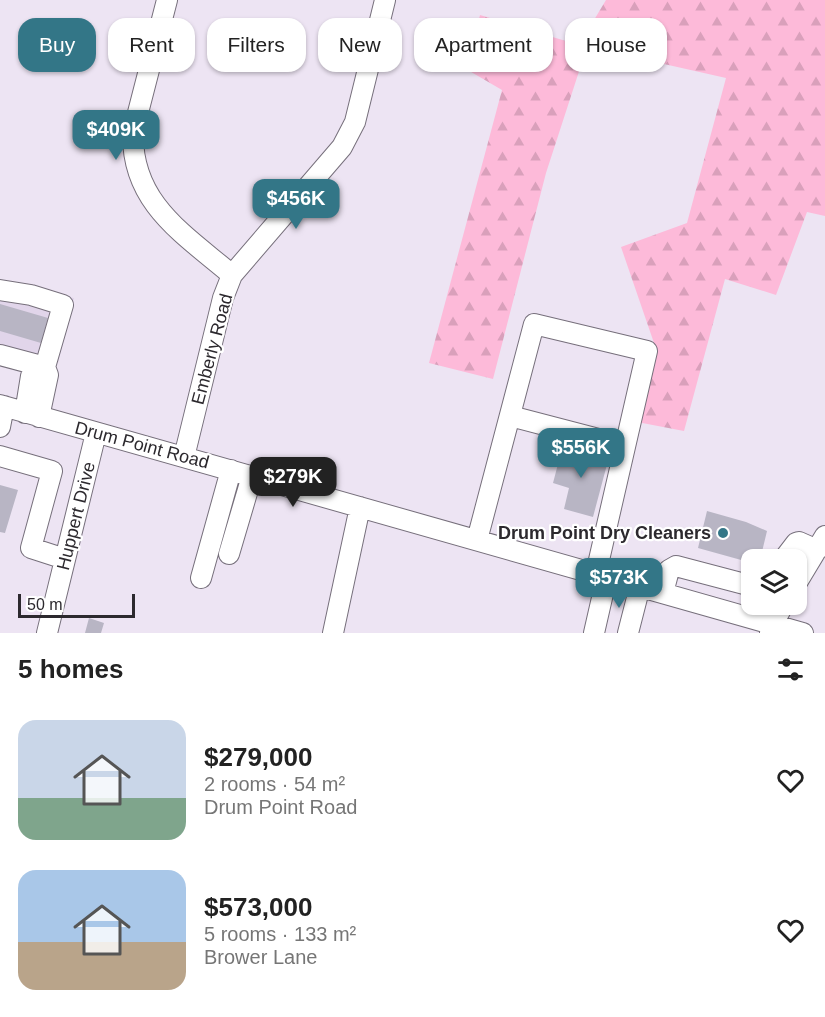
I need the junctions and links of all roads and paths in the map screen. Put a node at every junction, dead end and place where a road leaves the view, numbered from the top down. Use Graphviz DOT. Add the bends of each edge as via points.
graph roads {
  1 [pos="167,0"];
  2 [pos="385,0"];
  3 [pos="232,275"];
  4 [pos="0,290"];
  5 [pos="31,295"];
  6 [pos="0,298"];
  7 [pos="0,355"];
  8 [pos="45,367"];
  9 [pos="2,406"];
  10 [pos="32,415"];
  11 [pos="510,416"];
  12 [pos="0,427"];
  13 [pos="96,433"];
  14 [pos="625,446"];
  15 [pos="0,456"];
  16 [pos="184,456"];
  17 [pos="231,470"];
  18 [pos="252,476"];
  19 [pos="360,507"];
  20 [pos="477,540"];
  21 [pos="821,543"];
  22 [pos="791,549"];
  23 [pos="229,554"];
  24 [pos="65,559"];
  25 [pos="807,566"];
  26 [pos="602,575"];
  27 [pos="201,578"];
  28 [pos="741,583"];
  29 [pos="640,586"];
  30 [pos="663,592"];
  31 [pos="765,621"];
  32 [pos="47,633"];
  33 [pos="333,633"];
  34 [pos="594,633"];
  35 [pos="628,633"];
  36 [pos="803,633"];
  1 -- 3 [label="street" via="133,132 136,168 163,216"];
  2 -- 3 [label="street, Emberly Road" via="355,122 342,147"];
  3 -- 16 [label="street, Emberly Road"];
  4 -- 5 [label="street"];
  5 -- 6 [label="street"];
  5 -- 8 [label="street" via="63,305"];
  7 -- 8 [label="street"];
  8 -- 10 [label="street" via="37,367 31,376"];
  9 -- 10 [label="street, Drum Point Road"];
  9 -- 12 [label="street"];
  10 -- 13 [label="street, Drum Point Road"];
  11 -- 14 [label="street"];
  11 -- 14 [label="street" via="534,324 647,351"];
  11 -- 20 [label="street"];
  13 -- 16 [label="street, Drum Point Road"];
  13 -- 24 [label="street, Huppert Drive"];
  14 -- 26 [label="street"];
  15 -- 24 [label="street" via="52,471 32,548"];
  16 -- 17 [label="street, Drum Point Road"];
  17 -- 18 [label="street, Drum Point Road"];
  17 -- 27 [label="street"];
  18 -- 19 [label="street, Drum Point Road"];
  18 -- 23 [label="street"];
  19 -- 20 [label="street, Drum Point Road"];
  19 -- 33 [label="street"];
  20 -- 26 [label="street, Drum Point Road"];
  21 -- 22 [label="street" via="796,543"];
  21 -- 25 [label="street"];
  24 -- 32 [label="street, Huppert Drive"];
  26 -- 29 [label="street, Drum Point Road"];
  26 -- 34 [label="street"];
  28 -- 30 [label="street" via="676,566 669,570"];
  29 -- 30 [label="street, Drum Point Road"];
  29 -- 35 [label="street"];
  30 -- 31 [label="street, Drum Point Road"];
  31 -- 36 [label="street, Drum Point Road"];
}
